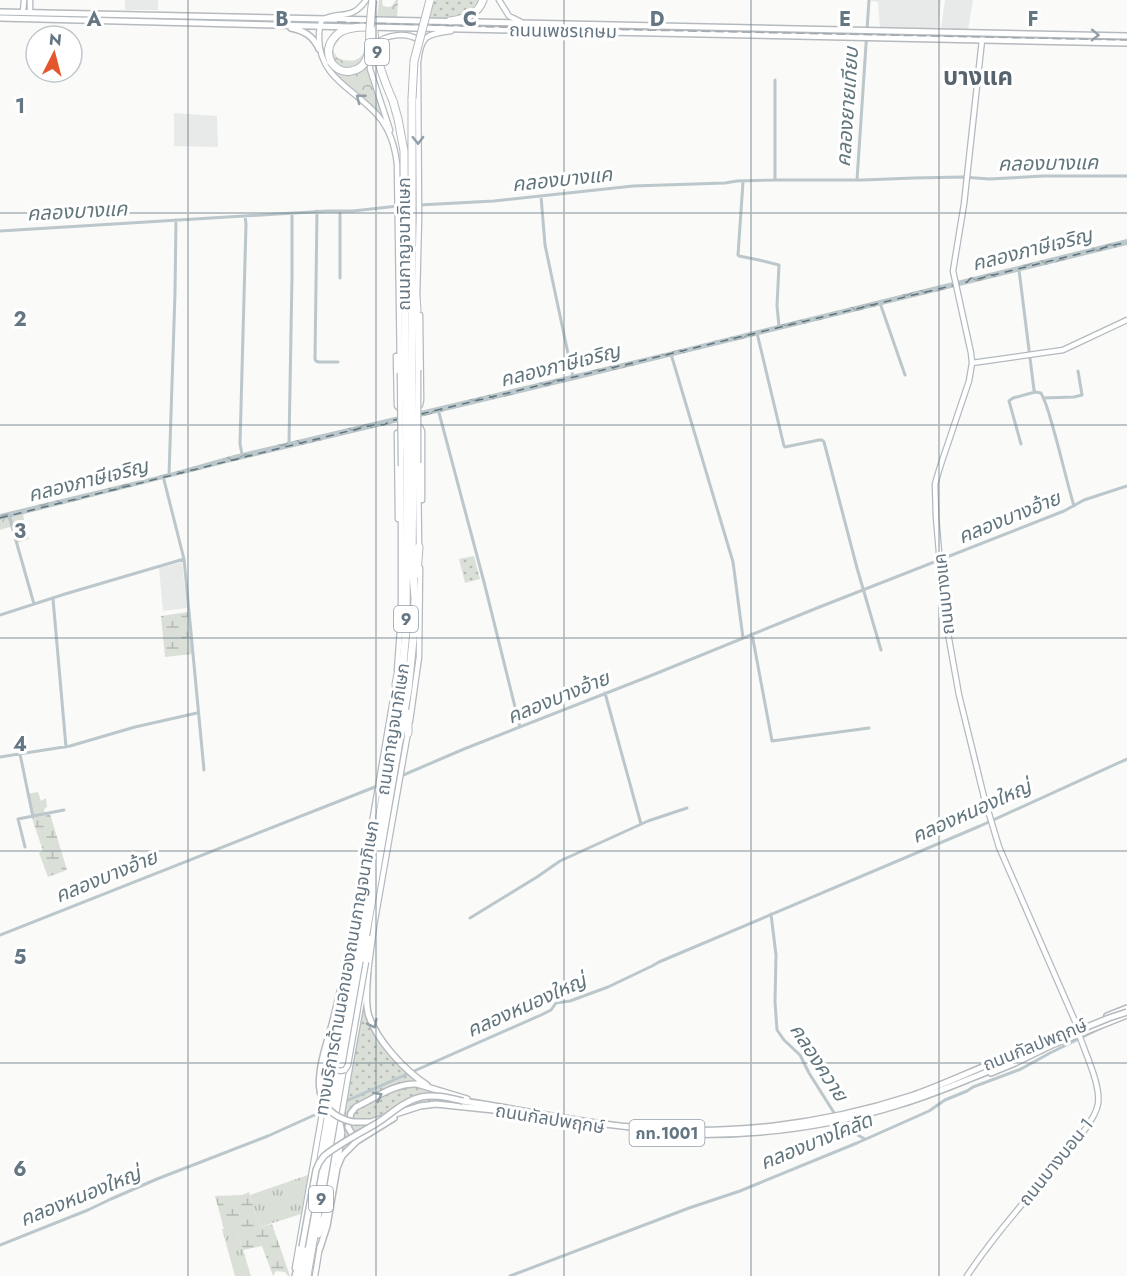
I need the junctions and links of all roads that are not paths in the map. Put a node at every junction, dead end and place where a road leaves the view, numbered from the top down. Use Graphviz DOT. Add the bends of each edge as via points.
graph roads {
  1 [pos="24,0"];
  2 [pos="30,0"];
  3 [pos="366,0"];
  4 [pos="374,0"];
  5 [pos="433,0"];
  6 [pos="483,0"];
  7 [pos="498,0"];
  8 [pos="0,12"];
  9 [pos="26,15"];
  10 [pos="0,18"];
  11 [pos="309,18"];
  12 [pos="323,19"];
  13 [pos="353,20"];
  14 [pos="450,21"];
  15 [pos="503,23"];
  16 [pos="532,24"];
  17 [pos="274,25"];
  18 [pos="312,26"];
  19 [pos="319,26"];
  20 [pos="353,27"];
  21 [pos="368,27"];
  22 [pos="406,28"];
  23 [pos="463,30"];
  24 [pos="496,30"];
  25 [pos="774,32"];
  26 [pos="974,33"];
  27 [pos="867,34"];
  28 [pos="406,36"];
  29 [pos="1127,36"];
  30 [pos="421,40"];
  31 [pos="982,40"];
  32 [pos="1127,43"];
  33 [pos="319,50"];
  34 [pos="393,145"];
  35 [pos="408,194"];
  36 [pos="408,219"];
  37 [pos="412,260"];
  38 [pos="399,288"];
  39 [pos="417,297"];
  40 [pos="399,308"];
  41 [pos="417,310"];
  42 [pos="1127,320"];
  43 [pos="404,321"];
  44 [pos="972,363"];
  45 [pos="408,372"];
  46 [pos="410,465"];
  47 [pos="419,528"];
  48 [pos="400,537"];
  49 [pos="419,547"];
  50 [pos="415,598"];
  51 [pos="405,644"];
  52 [pos="396,684"];
  53 [pos="408,689"];
  54 [pos="408,733"];
  55 [pos="392,769"];
  56 [pos="395,791"];
  57 [pos="380,796"];
  58 [pos="374,926"];
  59 [pos="349,966"];
  60 [pos="368,970"];
  61 [pos="1127,1012"];
  62 [pos="1080,1035"];
  63 [pos="1024,1050"];
  64 [pos="1027,1058"];
  65 [pos="944,1086"];
  66 [pos="339,1091"];
  67 [pos="439,1092"];
  68 [pos="439,1104"];
  69 [pos="492,1105"];
  70 [pos="838,1118"];
  71 [pos="333,1122"];
  72 [pos="366,1134"];
  73 [pos="337,1168"];
  74 [pos="326,1214"];
  75 [pos="320,1248"];
  76 [pos="300,1261"];
  77 [pos="309,1265"];
  78 [pos="294,1276"];
  79 [pos="300,1276"];
  80 [pos="308,1276"];
  81 [pos="315,1276"];
  82 [pos="967,1276"];
  1 -- 9 [label="main road"];
  2 -- 9 [label="main road"];
  3 -- 12 [label="main road" via="350,14"];
  4 -- 21 [label="highway, bridge" via="370,49 365,62 356,70 339,70 328,58 334,37 346,30"];
  4 -- 35 [label="highway, ถนนกาญจนาภิเษก / 9, bridge" via="376,46 402,139"];
  5 -- 30 [label="highway, ถนนกาญจนาภิเษก / 9, bridge"];
  6 -- 14 [label="highway" via="472,14"];
  7 -- 15 [label="main road"];
  7 -- 16 [label="main road" via="512,19"];
  8 -- 9 [label="main road, ถนนเพชรเกษม"];
  9 -- 10 [label="main road, ถนนเพชรเกษม"];
  9 -- 11 [label="main road, ถนนเพชรเกษม"];
  9 -- 17 [label="main road, ถนนเพชรเกษม"];
  11 -- 12 [label="main road, ถนนเพชรเกษม"];
  11 -- 18 [label="main road"];
  12 -- 13 [label="main road, ถนนเพชรเกษม"];
  12 -- 19 [label="main road"];
  13 -- 14 [label="main road, ถนนเพชรเกษม"];
  13 -- 20 [label="main road" via="348,23"];
  14 -- 15 [label="main road, ถนนเพชรเกษม"];
  15 -- 16 [label="main road, ถนนเพชรเกษม"];
  15 -- 24 [label="main road"];
  16 -- 25 [label="main road, ถนนเพชรเกษม"];
  17 -- 18 [label="main road, ถนนเพชรเกษม"];
  17 -- 33 [label="main road" via="306,33"];
  18 -- 19 [label="main road, ถนนเพชรเกษม"];
  19 -- 20 [label="main road, ถนนเพชรเกษม"];
  19 -- 33 [label="main road"];
  20 -- 21 [label="main road, ถนนเพชรเกษม"];
  21 -- 22 [label="main road, ถนนเพชรเกษม"];
  22 -- 23 [label="main road, ถนนเพชรเกษม"];
  22 -- 28 [label="main road"];
  23 -- 24 [label="main road, ถนนเพชรเกษม"];
  23 -- 30 [label="main road" via="432,34"];
  24 -- 25 [label="main road, ถนนเพชรเกษม"];
  25 -- 27 [label="main road, ถนนเพชรเกษม"];
  26 -- 27 [label="main road, ถนนเพชรเกษม"];
  26 -- 29 [label="main road, ถนนเพชรเกษม, one-way"];
  26 -- 31 [label="main road"];
  27 -- 31 [label="main road, ถนนเพชรเกษม"];
  28 -- 30 [label="main road"];
  28 -- 34 [label="main road" via="383,38 374,45 369,60"];
  30 -- 35 [label="main road, one-way"];
  30 -- 35 [label="highway, ถนนกาญจนาภิเษก / 9, bridge" via="414,61"];
  31 -- 32 [label="main road, ถนนเพชรเกษม"];
  31 -- 44 [label="main road, ถนนบางแค" via="954,276"];
  34 -- 33 [label="main road, one-way" via="379,116 332,75"];
  34 -- 35 [label="main road"];
  35 -- 36 [label="highway, ถนนกาญจนาภิเษก / 9"];
  35 -- 36 [label="main road"];
  36 -- 37 [label="highway, ถนนกาญจนาภิเษก / 9"];
  36 -- 38 [label="main road"];
  36 -- 39 [label="main road"];
  36 -- 43 [label="highway, ถนนกาญจนาภิเษก / 9"];
  37 -- 41 [label="highway"];
  37 -- 45 [label="highway, ถนนกาญจนาภิเษก / 9"];
  38 -- 40 [label="main road"];
  38 -- 43 [label="highway"];
  39 -- 40 [label="main road" via="421,403 402,410 396,402"];
  39 -- 41 [label="main road"];
  40 -- 45 [label="main road"];
  41 -- 45 [label="main road"];
  42 -- 44 [label="main road" via="1063,350"];
  43 -- 45 [label="highway, ถนนกาญจนาภิเษก / 9"];
  44 -- 62 [label="main road, ถนนบางแค" via="935,484 944,611 957,688 989,816 1008,872"];
  45 -- 46 [label="highway, ถนนกาญจนาภิเษก / 9, bridge"];
  45 -- 46 [label="main road, bridge"];
  46 -- 47 [label="main road"];
  46 -- 48 [label="main road"];
  46 -- 50 [label="highway, ถนนกาญจนาภิเษก / 9"];
  46 -- 51 [label="highway, ถนนกาญจนาภิเษก / 9"];
  47 -- 48 [label="main road" via="423,447 422,429 418,427 397,433"];
  47 -- 49 [label="main road"];
  48 -- 52 [label="main road"];
  49 -- 50 [label="highway"];
  49 -- 54 [label="main road" via="419,647"];
  50 -- 53 [label="highway, ถนนกาญจนาภิเษก / 9"];
  51 -- 52 [label="highway"];
  51 -- 55 [label="highway, ถนนกาญจนาภิเษก / 9"];
  52 -- 55 [label="main road"];
  53 -- 54 [label="highway"];
  53 -- 55 [label="highway, ถนนกาญจนาภิเษก / 9"];
  54 -- 55 [label="main road"];
  55 -- 56 [label="highway, ถนนกาญจนาภิเษก / 9"];
  55 -- 57 [label="highway, ถนนกาญจนาภิเษก / 9"];
  56 -- 58 [label="main road"];
  56 -- 66 [label="highway, ถนนกาญจนาภิเษก / 9"];
  57 -- 59 [label="main road, ทางบริการด้านนอกของถนนกาญจนาภิเษก"];
  57 -- 66 [label="highway, ถนนกาญจนาภิเษก / 9"];
  58 -- 59 [label="main road, bridge" via="348,1065 340,1071 334,1063"];
  58 -- 60 [label="main road"];
  59 -- 68 [label="main road, bridge" via="319,1080 326,1106 340,1118 361,1122"];
  59 -- 71 [label="main road, ทางบริการด้านนอกของถนนกาญจนาภิเษก" via="324,1098"];
  60 -- 66 [label="main road"];
  60 -- 67 [label="main road, one-way" via="366,1003 372,1023 408,1071"];
  61 -- 62 [label="main road, ถนนกัลปพฤกษ์ / กท.1001"];
  61 -- 65 [label="main road, ถนนกัลปพฤกษ์ / กท.1001, bridge"];
  62 -- 63 [label="main road, ถนนกัลปพฤกษ์ / กท.1001"];
  62 -- 64 [label="main road, ถนนกัลปพฤกษ์ / กท.1001"];
  62 -- 82 [label="main road, ถนนบางบอน 1" via="1098,1090 1094,1116"];
  63 -- 64 [label="main road"];
  63 -- 65 [label="main road, ถนนกัลปพฤกษ์ / กท.1001" via="963,1074"];
  64 -- 65 [label="main road, ถนนกัลปพฤกษ์ / กท.1001" via="965,1084"];
  65 -- 70 [label="main road, ถนนกัลปพฤกษ์ / กท.1001" via="896,1106"];
  66 -- 71 [label="highway, ถนนกาญจนาภิเษก / 9"];
  66 -- 71 [label="main road"];
  67 -- 69 [label="main road"];
  72 -- 67 [label="main road, one-way" via="352,1134 348,1127 356,1107 410,1084"];
  68 -- 70 [label="main road, ถนนกัลปพฤกษ์ / กท.1001" via="618,1130 667,1133 758,1132"];
  68 -- 72 [label="main road" via="390,1119"];
  69 -- 70 [label="main road, ถนนกัลปพฤกษ์ / กท.1001" via="606,1125 668,1130 759,1127"];
  69 -- 76 [label="main road, bridge" via="433,1096 415,1099 324,1156 316,1170"];
  71 -- 73 [label="main road" via="342,1133"];
  71 -- 74 [label="main road"];
  71 -- 77 [label="highway, ถนนกาญจนาภิเษก / 9"];
  71 -- 78 [label="main road, ทางบริการด้านนอกของถนนกาญจนาภิเษก"];
  71 -- 79 [label="highway, ถนนกาญจนาภิเษก / 9"];
  72 -- 73 [label="main road" via="345,1152"];
  73 -- 75 [label="main road"];
  74 -- 75 [label="main road"];
  74 -- 77 [label="highway"];
  75 -- 81 [label="main road"];
  76 -- 78 [label="main road"];
  76 -- 79 [label="main road"];
  77 -- 80 [label="highway, ถนนกาญจนาภิเษก / 9"];
}
